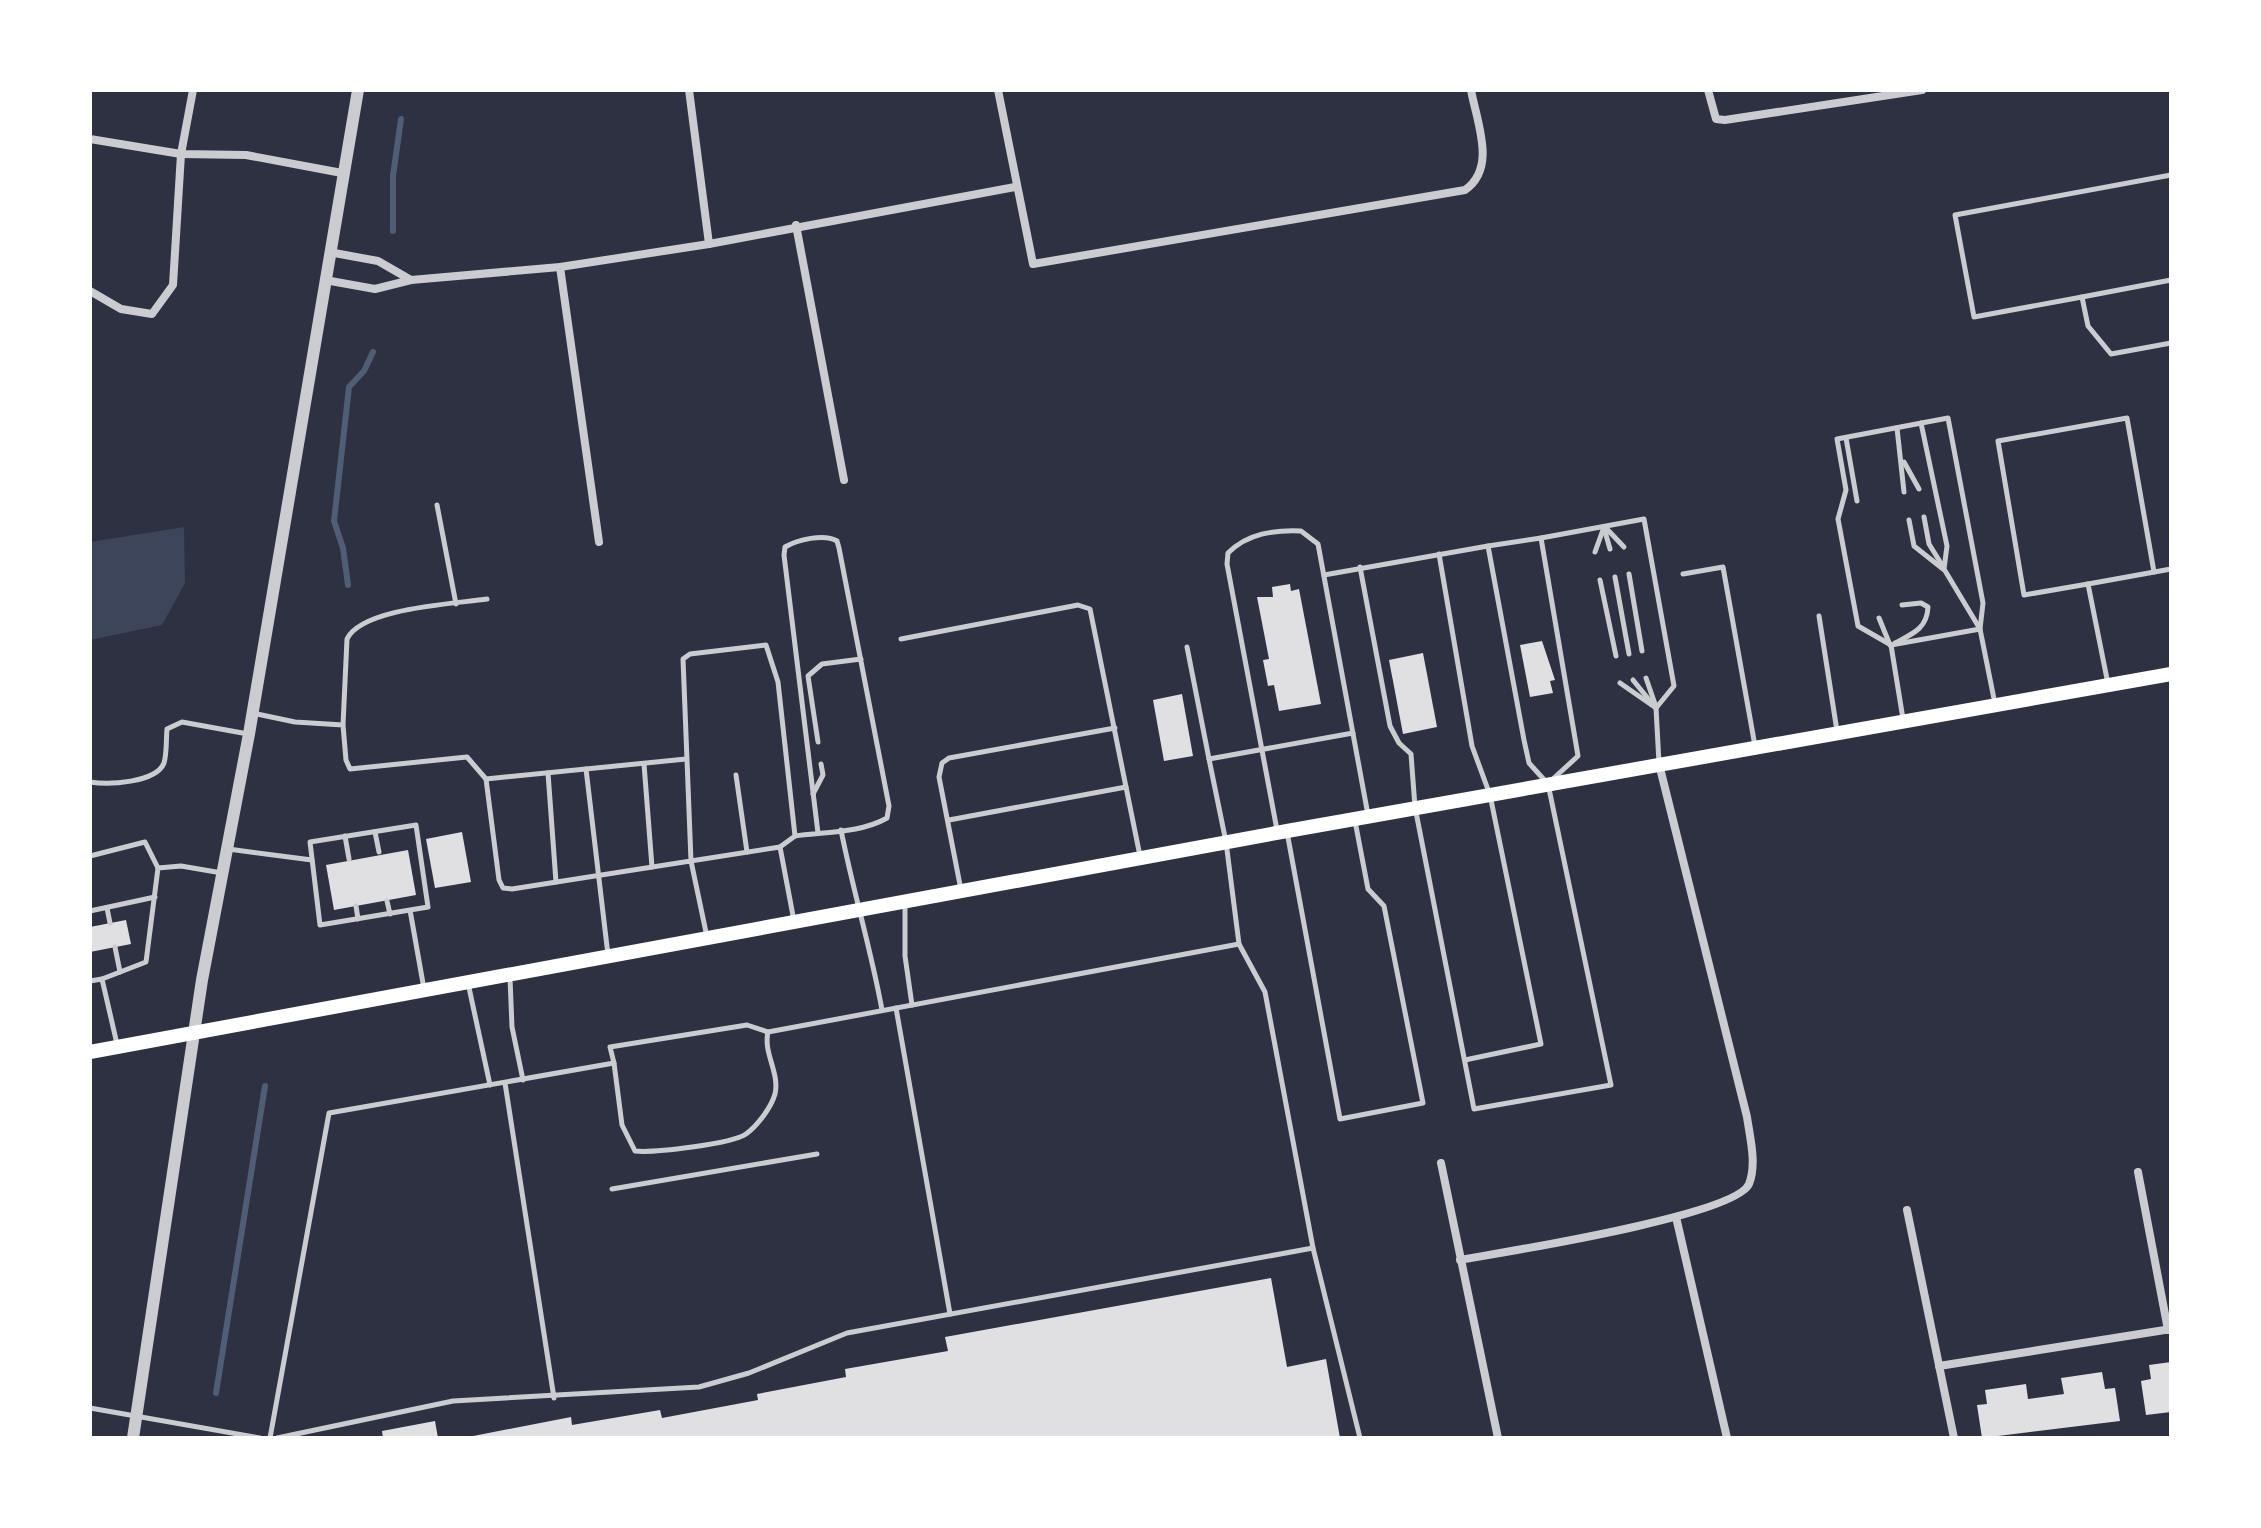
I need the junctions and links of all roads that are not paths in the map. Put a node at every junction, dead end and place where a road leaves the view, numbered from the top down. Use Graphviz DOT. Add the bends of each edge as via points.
graph roads {
  1 [pos="193,90"];
  2 [pos="358,90"];
  3 [pos="689,90"];
  4 [pos="998,90"];
  5 [pos="1471,90"];
  6 [pos="1708,90"];
  7 [pos="1922,90"];
  8 [pos="90,139"];
  9 [pos="181,154"];
  10 [pos="342,173"];
  11 [pos="2171,175"];
  12 [pos="1015,187"];
  13 [pos="796,225"];
  14 [pos="709,244"];
  15 [pos="329,252"];
  16 [pos="560,267"];
  17 [pos="325,280"];
  18 [pos="411,280"];
  19 [pos="2171,280"];
  20 [pos="90,291"];
  21 [pos="2082,297"];
  22 [pos="2171,343"];
  23 [pos="1921,423"];
  24 [pos="1897,428"];
  25 [pos="1846,438"];
  26 [pos="1902,459"];
  27 [pos="844,480"];
  28 [pos="1919,489"];
  29 [pos="1904,492"];
  30 [pos="1857,501"];
  31 [pos="437,505"];
  32 [pos="1924,517"];
  33 [pos="1909,520"];
  34 [pos="1604,527"];
  35 [pos="1541,538"];
  36 [pos="599,542"];
  37 [pos="1488,546"];
  38 [pos="1624,547"];
  39 [pos="1610,549"];
  40 [pos="1595,552"];
  41 [pos="1439,554"];
  42 [pos="1360,567"];
  43 [pos="1944,569"];
  44 [pos="2171,569"];
  45 [pos="2154,572"];
  46 [pos="1629,574"];
  47 [pos="1683,574"];
  48 [pos="1324,575"];
  49 [pos="1615,577"];
  50 [pos="1600,580"];
  51 [pos="2088,584"];
  52 [pos="487,599"];
  53 [pos="456,604"];
  54 [pos="1902,605"];
  55 [pos="1819,616"];
  56 [pos="1879,618"];
  57 [pos="1980,629"];
  58 [pos="901,639"];
  59 [pos="1891,645"];
  60 [pos="1187,647"];
  61 [pos="1642,651"];
  62 [pos="1629,654"];
  63 [pos="1616,656"];
  64 [pos="861,659"];
  65 [pos="2171,674"];
  66 [pos="1646,678"];
  67 [pos="1633,680"];
  68 [pos="1620,683"];
  69 [pos="2108,685"];
  70 [pos="1995,704"];
  71 [pos="1656,708"];
  72 [pos="251,713"];
  73 [pos="1903,721"];
  74 [pos="343,725"];
  75 [pos="1115,728"];
  76 [pos="1838,732"];
  77 [pos="1353,733"];
  78 [pos="249,734"];
  79 [pos="818,742"];
  80 [pos="1755,747"];
  81 [pos="1262,749"];
  82 [pos="686,759"];
  83 [pos="1209,759"];
  84 [pos="1659,763"];
  85 [pos="644,764"];
  86 [pos="821,764"];
  87 [pos="586,769"];
  88 [pos="548,773"];
  89 [pos="736,775"];
  90 [pos="486,779"];
  91 [pos="90,782"];
  92 [pos="1548,784"];
  93 [pos="1126,787"];
  94 [pos="813,794"];
  95 [pos="1490,795"];
  96 [pos="1415,807"];
  97 [pos="1361,817"];
  98 [pos="949,820"];
  99 [pos="841,830"];
  100 [pos="375,832"];
  101 [pos="1282,832"];
  102 [pos="818,833"];
  103 [pos="345,836"];
  104 [pos="795,836"];
  105 [pos="1226,842"];
  106 [pos="780,847"];
  107 [pos="227,849"];
  108 [pos="379,852"];
  109 [pos="747,852"];
  110 [pos="90,856"];
  111 [pos="1140,858"];
  112 [pos="349,859"];
  113 [pos="312,860"];
  114 [pos="691,861"];
  115 [pos="652,867"];
  116 [pos="158,868"];
  117 [pos="222,873"];
  118 [pos="599,875"];
  119 [pos="556,882"];
  120 [pos="961,891"];
  121 [pos="155,897"];
  122 [pos="387,901"];
  123 [pos="905,902"];
  124 [pos="356,906"];
  125 [pos="107,908"];
  126 [pos="410,910"];
  127 [pos="90,911"];
  128 [pos="858,911"];
  129 [pos="390,914"];
  130 [pos="358,919"];
  131 [pos="110,923"];
  132 [pos="794,923"];
  133 [pos="708,940"];
  134 [pos="1239,944"];
  135 [pos="115,947"];
  136 [pos="609,959"];
  137 [pos="120,972"];
  138 [pos="510,973"];
  139 [pos="102,979"];
  140 [pos="90,981"];
  141 [pos="468,982"];
  142 [pos="425,990"];
  143 [pos="912,1005"];
  144 [pos="896,1008"];
  145 [pos="882,1010"];
  146 [pos="194,1032"];
  147 [pos="768,1032"];
  148 [pos="117,1047"];
  149 [pos="90,1052"];
  150 [pos="1465,1060"];
  151 [pos="614,1063"];
  152 [pos="523,1080"];
  153 [pos="505,1083"];
  154 [pos="490,1085"];
  155 [pos="817,1154"];
  156 [pos="1441,1163"];
  157 [pos="2138,1172"];
  158 [pos="612,1189"];
  159 [pos="1907,1210"];
  160 [pos="1676,1217"];
  161 [pos="1313,1248"];
  162 [pos="1460,1260"];
  163 [pos="950,1314"];
  164 [pos="2170,1330"];
  165 [pos="1939,1366"];
  166 [pos="554,1398"];
  167 [pos="90,1408"];
  168 [pos="137,1417"];
  169 [pos="133,1438"];
  170 [pos="260,1438"];
  171 [pos="270,1438"];
  172 [pos="277,1438"];
  173 [pos="1360,1438"];
  174 [pos="1498,1438"];
  175 [pos="1727,1438"];
  176 [pos="1954,1438"];
  1 -- 9 [label="street"];
  2 -- 10 [label="street"];
  3 -- 14 [label="street"];
  4 -- 12 [label="street"];
  5 -- 12 [label="street" via="1484,162 1479,181 1465,190 1033,264"];
  6 -- 7 [label="street" via="1716,119 1739,120"];
  8 -- 9 [label="street"];
  9 -- 10 [label="street" via="246,155"];
  9 -- 20 [label="street" via="173,285 152,314 121,309"];
  10 -- 15 [label="street"];
  11 -- 21 [label="lane" via="1955,215 1974,317"];
  12 -- 13 [label="street"];
  13 -- 14 [label="street"];
  13 -- 27 [label="street"];
  14 -- 16 [label="street"];
  15 -- 17 [label="street"];
  15 -- 18 [label="street" via="378,261"];
  16 -- 18 [label="street"];
  16 -- 36 [label="street"];
  17 -- 18 [label="street" via="375,289"];
  17 -- 72 [label="street"];
  19 -- 21 [label="lane"];
  21 -- 22 [label="lane" via="2088,326 2111,354"];
  23 -- 24 [label="lane"];
  23 -- 43 [label="lane" via="1947,546"];
  23 -- 57 [label="lane" via="1948,418 1983,603"];
  24 -- 25 [label="lane"];
  24 -- 26 [label="lane"];
  25 -- 30 [label="lane"];
  25 -- 59 [label="lane" via="1837,439 1846,490 1838,519 1858,626"];
  26 -- 28 [label="lane"];
  26 -- 29 [label="lane"];
  31 -- 53 [label="lane"];
  32 -- 43 [label="lane" via="1929,544"];
  33 -- 43 [label="lane" via="1914,546"];
  34 -- 35 [label="lane"];
  34 -- 38 [label="lane"];
  34 -- 39 [label="lane"];
  34 -- 40 [label="lane"];
  34 -- 71 [label="lane" via="1644,519 1674,686"];
  35 -- 37 [label="lane"];
  35 -- 92 [label="lane" via="1578,756"];
  37 -- 41 [label="lane"];
  37 -- 92 [label="lane" via="1529,763"];
  41 -- 42 [label="lane"];
  41 -- 95 [label="lane" via="1472,746"];
  42 -- 48 [label="lane"];
  42 -- 96 [label="lane" via="1390,726 1411,754"];
  43 -- 57 [label="lane"];
  44 -- 45 [label="lane"];
  45 -- 51 [label="lane"];
  45 -- 51 [label="lane" via="2127,418 1998,441 2024,595"];
  46 -- 61 [label="lane"];
  47 -- 80 [label="lane" via="1723,567"];
  48 -- 77 [label="lane"];
  48 -- 81 [label="lane" via="1318,544 1301,531 1256,535 1228,553"];
  49 -- 62 [label="lane"];
  50 -- 63 [label="lane"];
  51 -- 69 [label="lane"];
  52 -- 53 [label="lane"];
  53 -- 74 [label="lane" via="371,618 353,628 347,639"];
  54 -- 59 [label="lane" via="1921,603 1928,607 1928,619 1921,629"];
  55 -- 76 [label="lane"];
  56 -- 59 [label="lane"];
  57 -- 59 [label="lane"];
  57 -- 70 [label="lane"];
  58 -- 75 [label="lane" via="1085,606 1094,618"];
  59 -- 73 [label="lane"];
  60 -- 83 [label="lane"];
  64 -- 79 [label="lane" via="822,664 808,676"];
  64 -- 94 [label="lane" via="837,541 827,536 791,543 784,555"];
  64 -- 99 [label="lane" via="889,806 887,818 878,823"];
  65 -- 69 [label="main road"];
  66 -- 71 [label="lane"];
  67 -- 71 [label="lane"];
  68 -- 71 [label="lane"];
  69 -- 70 [label="main road"];
  70 -- 73 [label="main road"];
  71 -- 84 [label="lane"];
  72 -- 74 [label="lane"];
  72 -- 78 [label="street"];
  73 -- 76 [label="main road"];
  74 -- 90 [label="lane" via="350,769 467,757"];
  75 -- 93 [label="lane"];
  75 -- 98 [label="lane" via="949,758 939,777"];
  76 -- 80 [label="main road"];
  77 -- 81 [label="lane"];
  77 -- 97 [label="lane"];
  78 -- 91 [label="lane" via="182,722 167,729 163,764 154,774"];
  78 -- 107 [label="street"];
  80 -- 84 [label="main road"];
  81 -- 83 [label="lane"];
  81 -- 101 [label="lane"];
  82 -- 85 [label="lane"];
  82 -- 104 [label="lane" via="683,659 766,645 778,682"];
  82 -- 114 [label="lane"];
  83 -- 105 [label="lane"];
  84 -- 92 [label="main road"];
  84 -- 160 [label="street" via="1747,1117 1753,1165 1748,1186 1737,1197"];
  85 -- 87 [label="lane"];
  85 -- 115 [label="lane"];
  86 -- 94 [label="lane" via="823,775"];
  87 -- 88 [label="lane"];
  87 -- 118 [label="lane"];
  88 -- 90 [label="lane"];
  88 -- 119 [label="lane"];
  89 -- 109 [label="lane"];
  90 -- 119 [label="lane" via="503,888"];
  92 -- 95 [label="main road"];
  92 -- 150 [label="lane" via="1611,1085 1474,1109"];
  93 -- 98 [label="lane"];
  93 -- 111 [label="lane"];
  94 -- 102 [label="lane"];
  95 -- 96 [label="main road"];
  95 -- 150 [label="lane" via="1541,1044"];
  96 -- 97 [label="main road"];
  96 -- 150 [label="lane"];
  97 -- 101 [label="main road"];
  97 -- 101 [label="lane" via="1368,889 1384,906 1423,1103 1340,1119"];
  98 -- 120 [label="lane"];
  99 -- 102 [label="lane"];
  99 -- 128 [label="lane"];
  100 -- 103 [label="lane"];
  100 -- 108 [label="lane"];
  100 -- 126 [label="lane" via="416,825 428,907"];
  101 -- 105 [label="main road"];
  102 -- 104 [label="lane"];
  103 -- 112 [label="lane"];
  103 -- 113 [label="lane" via="310,842"];
  104 -- 106 [label="lane"];
  105 -- 111 [label="main road"];
  105 -- 134 [label="lane"];
  106 -- 109 [label="lane"];
  106 -- 132 [label="lane"];
  107 -- 113 [label="lane"];
  107 -- 117 [label="street"];
  109 -- 114 [label="lane"];
  110 -- 116 [label="lane" via="145,842"];
  111 -- 120 [label="main road"];
  113 -- 130 [label="lane" via="320,925"];
  114 -- 115 [label="lane"];
  114 -- 133 [label="lane"];
  115 -- 118 [label="lane"];
  116 -- 117 [label="lane"];
  116 -- 121 [label="lane"];
  117 -- 146 [label="street"];
  118 -- 119 [label="lane"];
  118 -- 136 [label="lane"];
  120 -- 123 [label="main road"];
  121 -- 125 [label="lane"];
  121 -- 137 [label="lane" via="146,962"];
  122 -- 129 [label="lane"];
  123 -- 128 [label="main road"];
  123 -- 143 [label="lane"];
  124 -- 130 [label="lane"];
  125 -- 127 [label="lane"];
  125 -- 131 [label="lane"];
  126 -- 129 [label="lane"];
  126 -- 142 [label="lane"];
  128 -- 132 [label="main road"];
  128 -- 145 [label="lane" via="872,950"];
  129 -- 130 [label="lane"];
  132 -- 133 [label="main road"];
  133 -- 136 [label="main road"];
  134 -- 143 [label="lane"];
  134 -- 161 [label="lane" via="1265,992"];
  135 -- 137 [label="lane"];
  136 -- 138 [label="main road"];
  137 -- 139 [label="lane"];
  138 -- 141 [label="main road"];
  138 -- 152 [label="lane" via="512,1027"];
  139 -- 140 [label="lane"];
  139 -- 148 [label="lane"];
  141 -- 142 [label="main road"];
  141 -- 154 [label="lane"];
  142 -- 146 [label="main road"];
  143 -- 144 [label="lane"];
  144 -- 145 [label="lane"];
  144 -- 163 [label="lane"];
  145 -- 147 [label="lane"];
  146 -- 148 [label="main road"];
  146 -- 168 [label="street"];
  147 -- 151 [label="lane" via="747,1025 610,1047"];
  147 -- 151 [label="lane" via="765,1044 775,1093 763,1117 744,1136 654,1153 635,1151 622,1125"];
  148 -- 149 [label="main road"];
  151 -- 152 [label="lane"];
  152 -- 153 [label="lane"];
  153 -- 154 [label="lane"];
  153 -- 166 [label="lane"];
  154 -- 171 [label="lane" via="329,1113"];
  155 -- 158 [label="lane"];
  156 -- 162 [label="street"];
  157 -- 164 [label="street"];
  159 -- 165 [label="street"];
  160 -- 162 [label="street"];
  160 -- 175 [label="street"];
  161 -- 163 [label="lane"];
  161 -- 173 [label="lane"];
  162 -- 174 [label="street"];
  163 -- 166 [label="lane" via="847,1333 699,1387"];
  164 -- 165 [label="street"];
  165 -- 176 [label="street"];
  166 -- 172 [label="lane" via="453,1401"];
  167 -- 168 [label="lane"];
  168 -- 169 [label="street"];
  168 -- 170 [label="lane"];
}
